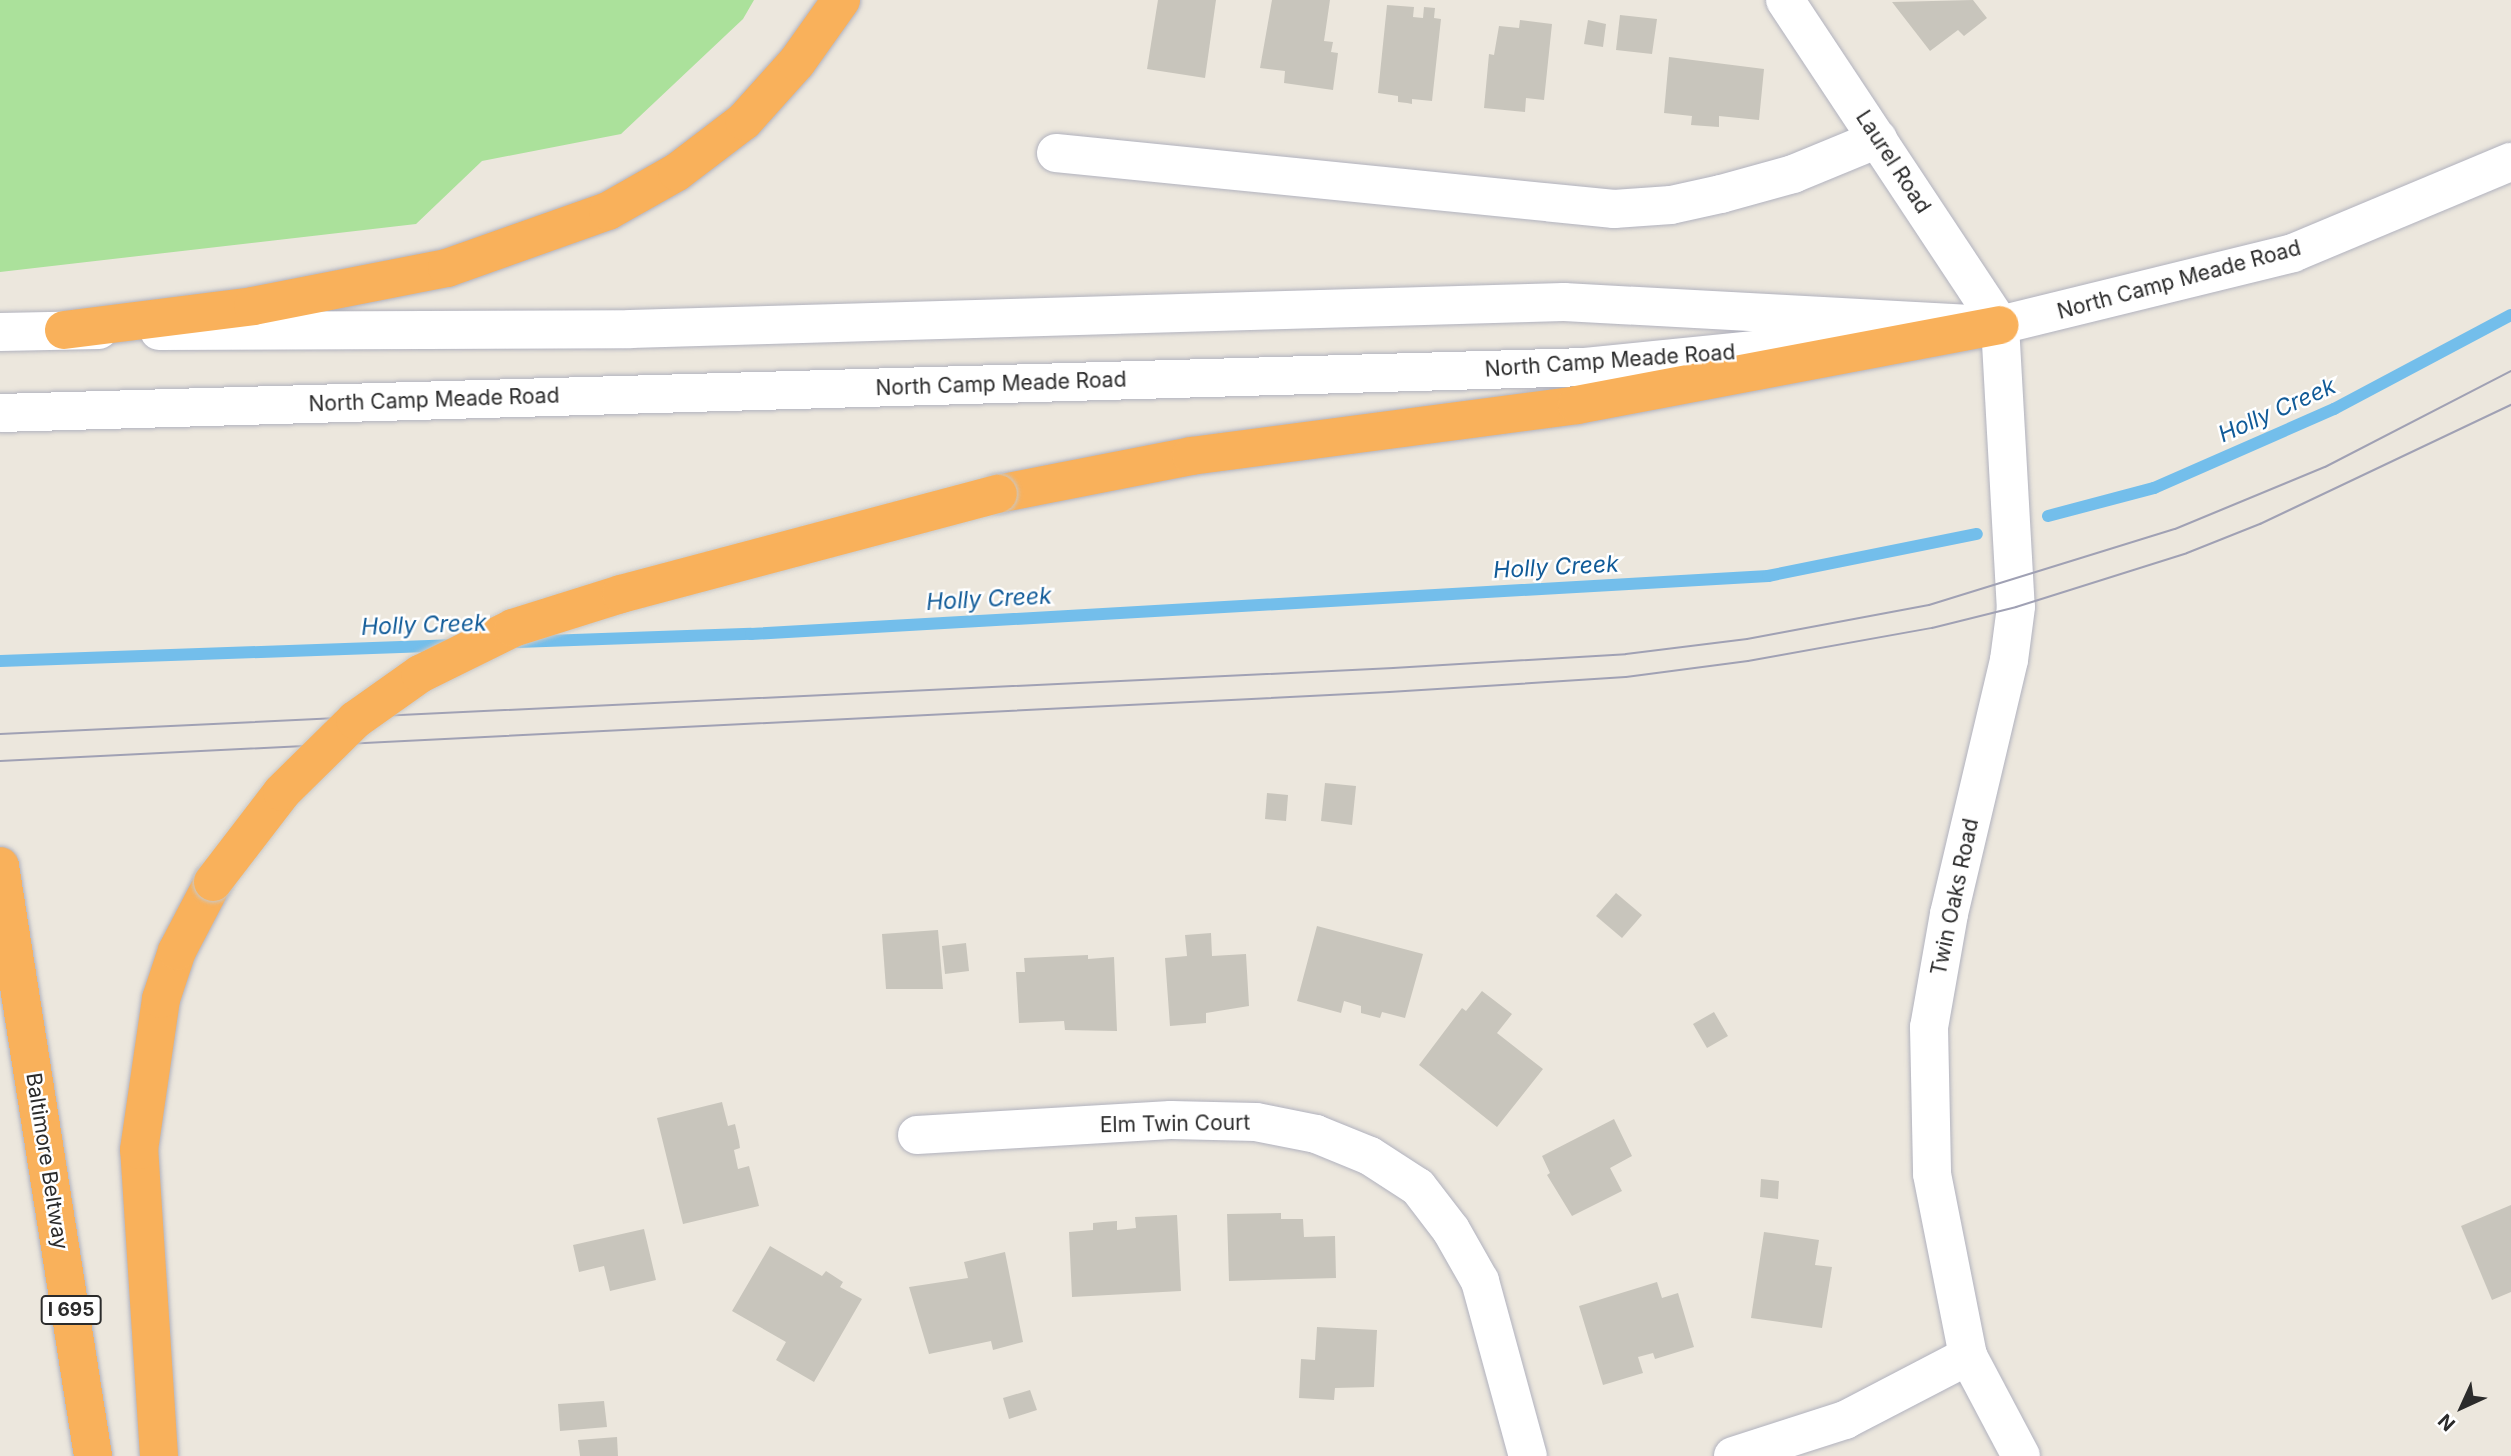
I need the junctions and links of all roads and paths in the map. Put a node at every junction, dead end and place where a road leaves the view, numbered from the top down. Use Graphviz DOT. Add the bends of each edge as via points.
graph roads {
  1 [pos="841,0"];
  2 [pos="1785,0"];
  3 [pos="1878,139"];
  4 [pos="1056,153"];
  5 [pos="2511,162"];
  6 [pos="2000,326"];
  7 [pos="64,330"];
  8 [pos="0,332"];
  9 [pos="0,413"];
  10 [pos="1,869"];
  11 [pos="917,1135"];
  12 [pos="1968,1356"];
  13 [pos="93,1456"];
  14 [pos="159,1456"];
  15 [pos="1528,1456"];
  16 [pos="1733,1456"];
  17 [pos="2021,1456"];
  1 -- 7 [label="highway" via="797,62 744,121 677,172 608,211 447,268 253,306"];
  2 -- 3 [label="main road, Laurel Road"];
  3 -- 4 [label="main road" via="1793,174 1721,194 1671,205 1614,209"];
  3 -- 6 [label="main road, Laurel Road"];
  5 -- 6 [label="main road, North Camp Meade Road" via="2292,253"];
  6 -- 7 [label="main road, North Camp Meade Road" via="1564,302 630,329"];
  6 -- 9 [label="main road, North Camp Meade Road" via="1584,367"];
  6 -- 12 [label="main road, Twin Oaks Road" via="2016,607 2009,660 1949,914 1929,1027 1932,1174"];
  6 -- 14 [label="highway, bridge" via="1577,405 1191,456 998,494 621,594 513,628 420,674 355,720 282,792 214,883 177,951 161,999 139,1150"];
  7 -- 8 [label="main road, North Camp Meade Road"];
  10 -- 13 [label="highway, Baltimore Beltway / I 695"];
  11 -- 15 [label="main road, Elm Twin Court" via="1171,1120 1256,1122 1317,1134 1370,1156 1418,1186 1451,1230 1480,1281"];
  12 -- 16 [label="main road" via="1845,1420"];
  12 -- 17 [label="main road, Twin Oaks Road"];
}
